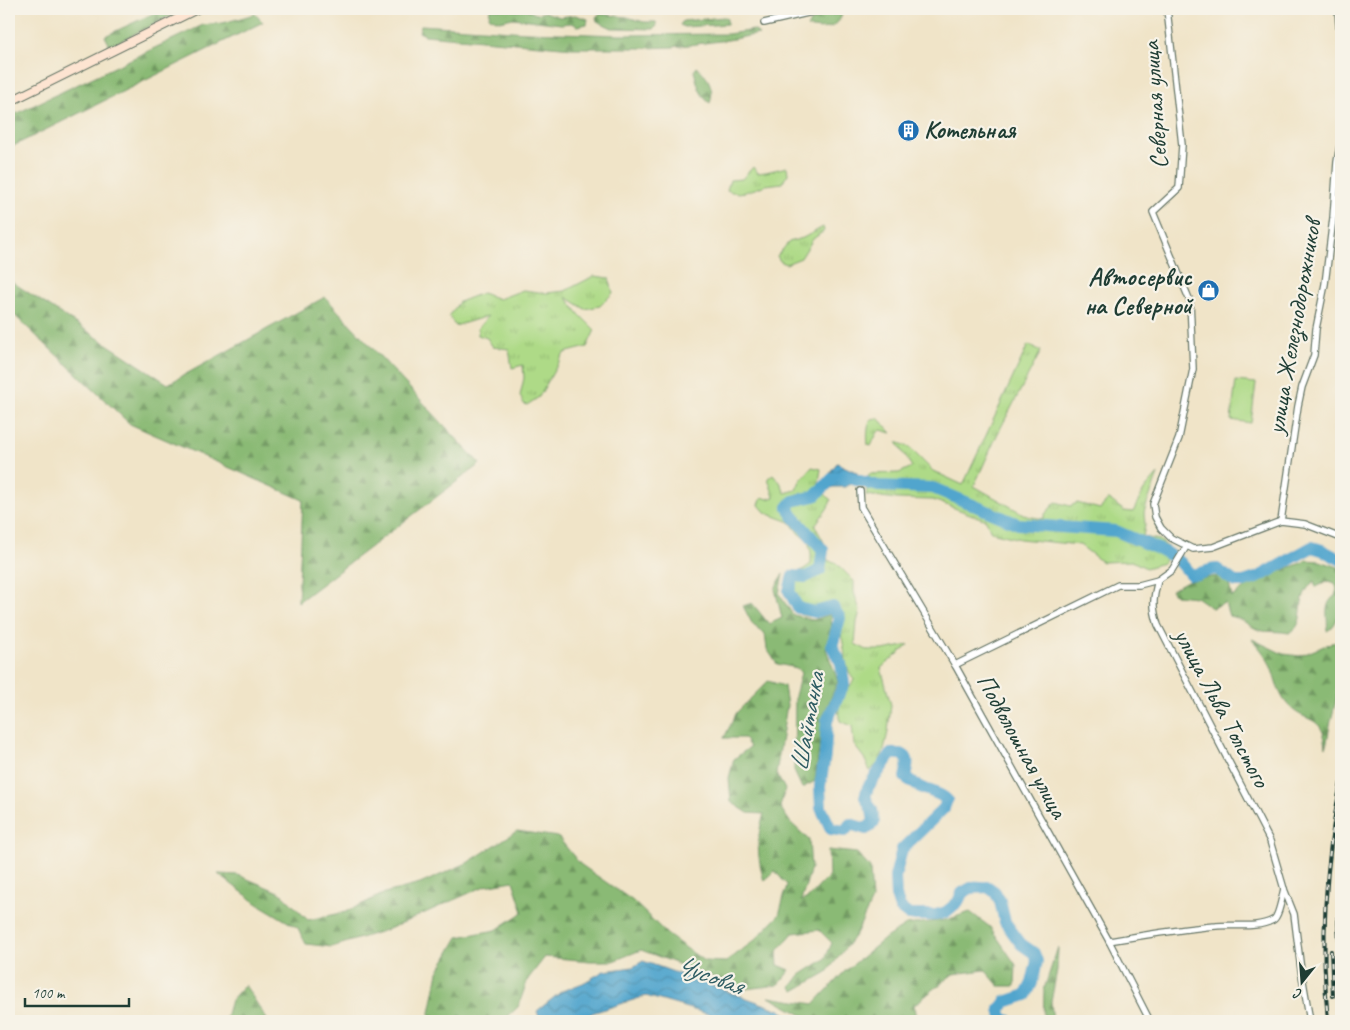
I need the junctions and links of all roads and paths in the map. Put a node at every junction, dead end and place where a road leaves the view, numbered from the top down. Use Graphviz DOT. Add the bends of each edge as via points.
graph roads {
  1 [pos="197,9"];
  2 [pos="825,9"];
  3 [pos="1167,9"];
  4 [pos="1338,9"];
  5 [pos="764,23"];
  6 [pos="1341,58"];
  7 [pos="9,102"];
  8 [pos="1341,140"];
  9 [pos="860,491"];
  10 [pos="1282,521"];
  11 [pos="1341,538"];
  12 [pos="1186,547"];
  13 [pos="1158,580"];
  14 [pos="955,665"];
  15 [pos="1284,888"];
  16 [pos="1109,941"];
  17 [pos="1150,1021"];
  18 [pos="1310,1021"];
  1 -- 7 [label="street"];
  2 -- 5 [label="street"];
  3 -- 12 [label="street, Северная улица" via="1182,145 1179,188 1153,212 1190,301 1193,369 1178,438 1153,504 1161,528"];
  4 -- 6 [label="street"];
  8 -- 10 [label="street, улица Железнодорожников" via="1325,284 1314,355 1299,398"];
  9 -- 14 [label="street, Подволошная улица" via="861,507"];
  10 -- 11 [label="street" via="1310,526"];
  10 -- 12 [label="street" via="1213,547"];
  12 -- 13 [label="street" via="1176,565"];
  13 -- 14 [label="street" via="1140,585 1118,585"];
  13 -- 15 [label="street, улица Льва Толстого" via="1153,611 1158,625 1270,841"];
  14 -- 16 [label="street, Подволошная улица"];
  15 -- 16 [label="street" via="1276,919 1273,920 1255,925 1182,929"];
  15 -- 18 [label="street, улица Льва Толстого" via="1294,914"];
  16 -- 17 [label="street, Подволошная улица"];
}
